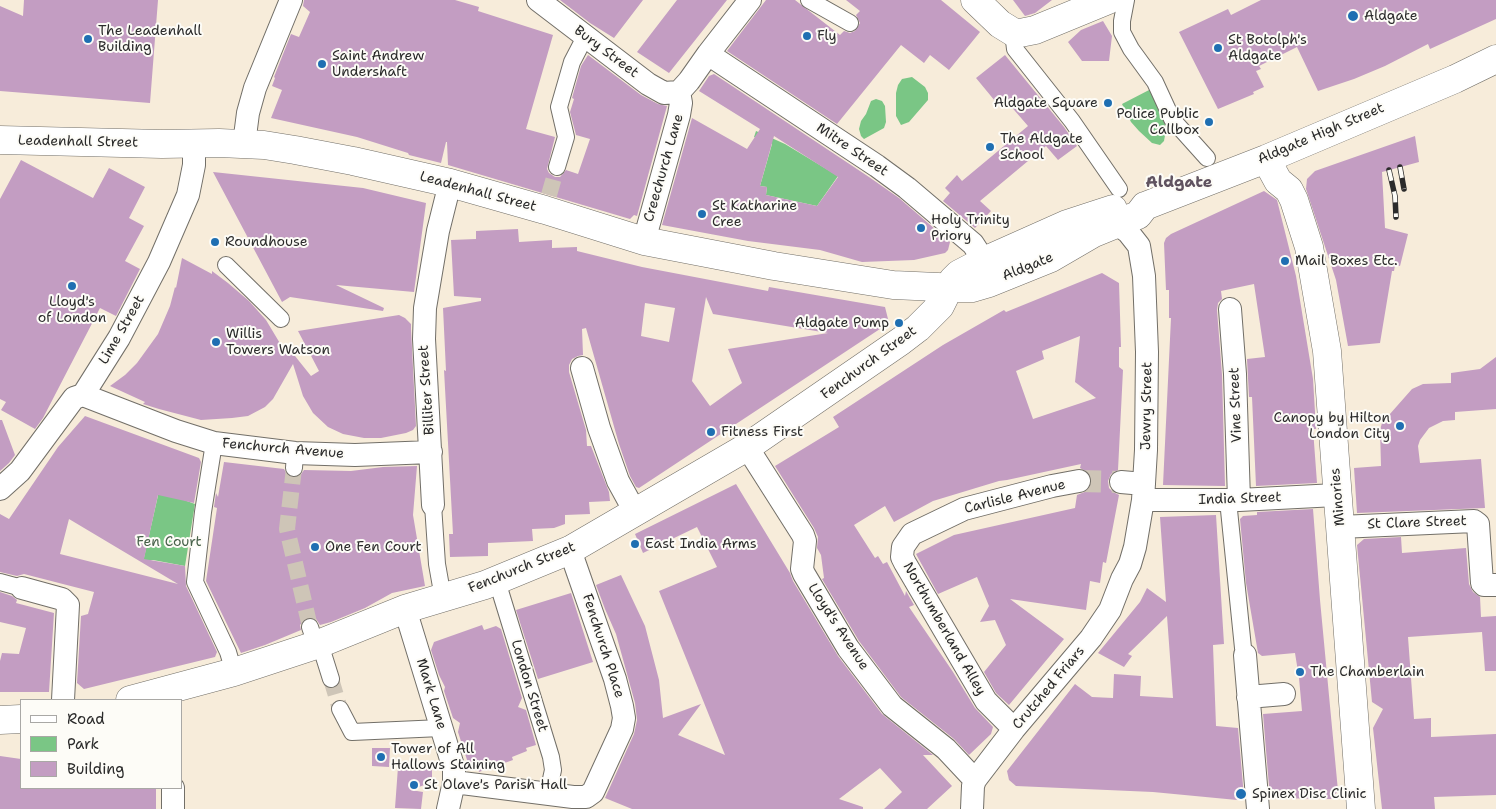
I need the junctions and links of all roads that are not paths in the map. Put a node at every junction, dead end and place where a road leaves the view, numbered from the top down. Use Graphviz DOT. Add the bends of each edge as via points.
graph roads {
  1 [pos="291,0"];
  2 [pos="538,0"];
  3 [pos="750,0"];
  4 [pos="809,0"];
  5 [pos="974,0"];
  6 [pos="1108,0"];
  7 [pos="1126,0"];
  8 [pos="850,22"];
  9 [pos="1013,32"];
  10 [pos="585,37"];
  11 [pos="708,54"];
  12 [pos="1496,59"];
  13 [pos="678,92"];
  14 [pos="0,140"];
  15 [pos="194,143"];
  16 [pos="244,144"];
  17 [pos="1275,155"];
  18 [pos="1207,158"];
  19 [pos="556,167"];
  20 [pos="450,183"];
  21 [pos="1119,189"];
  22 [pos="1145,206"];
  23 [pos="1117,224"];
  24 [pos="644,240"];
  25 [pos="984,261"];
  26 [pos="226,264"];
  27 [pos="950,287"];
  28 [pos="1230,309"];
  29 [pos="281,319"];
  30 [pos="925,321"];
  31 [pos="582,368"];
  32 [pos="83,396"];
  33 [pos="214,443"];
  34 [pos="747,447"];
  35 [pos="431,452"];
  36 [pos="1079,481"];
  37 [pos="1121,482"];
  38 [pos="0,489"];
  39 [pos="1143,492"];
  40 [pos="1336,495"];
  41 [pos="433,504"];
  42 [pos="1234,505"];
  43 [pos="635,512"];
  44 [pos="1340,527"];
  45 [pos="903,547"];
  46 [pos="570,550"];
  47 [pos="496,580"];
  48 [pos="0,582"];
  49 [pos="1496,585"];
  50 [pos="22,588"];
  51 [pos="1118,593"];
  52 [pos="443,598"];
  53 [pos="405,609"];
  54 [pos="315,639"];
  55 [pos="1244,651"];
  56 [pos="234,672"];
  57 [pos="331,679"];
  58 [pos="1284,694"];
  59 [pos="170,695"];
  60 [pos="1248,697"];
  61 [pos="63,699"];
  62 [pos="138,699"];
  63 [pos="340,709"];
  64 [pos="20,719"];
  65 [pos="0,720"];
  66 [pos="441,728"];
  67 [pos="1014,729"];
  68 [pos="975,780"];
  69 [pos="454,782"];
  70 [pos="173,789"];
  71 [pos="554,794"];
  72 [pos="173,809"];
  73 [pos="448,809"];
  74 [pos="972,809"];
  75 [pos="1258,809"];
  76 [pos="1360,809"];
  1 -- 16 [label="street" via="255,88"];
  2 -- 10 [label="street, Bury Street"];
  3 -- 11 [label="street"];
  4 -- 8 [label="street"];
  5 -- 9 [label="street"];
  6 -- 9 [label="street" via="1028,33"];
  7 -- 18 [label="street" via="1122,32 1155,82 1172,119"];
  9 -- 21 [label="street" via="1015,49 1072,121"];
  10 -- 13 [label="street, Bury Street" via="648,84 664,93"];
  10 -- 19 [label="street" via="572,62 558,107 566,137"];
  11 -- 13 [label="street"];
  11 -- 25 [label="street, Mitre Street" via="907,188 973,244"];
  12 -- 17 [label="street, Aldgate High Street"];
  13 -- 24 [label="street, Creechurch Lane" via="681,102 679,115"];
  14 -- 15 [label="street, Leadenhall Street"];
  15 -- 16 [label="street, Leadenhall Street"];
  15 -- 32 [label="street, Lime Street" via="188,195 159,262 119,338"];
  16 -- 20 [label="street, Leadenhall Street" via="295,150"];
  17 -- 22 [label="street, Aldgate High Street"];
  17 -- 40 [label="street, Minories" via="1278,181 1289,190 1309,247 1330,388"];
  20 -- 24 [label="street, Leadenhall Street" via="547,202"];
  20 -- 35 [label="street, Billiter Street" via="425,308"];
  22 -- 23 [label="street, Aldgate" via="1138,215"];
  22 -- 25 [label="street, Aldgate" via="1134,202 1067,224"];
  23 -- 27 [label="street, Aldgate" via="1094,233 1051,258 989,283 972,288"];
  23 -- 39 [label="street, Jewry Street" via="1139,246 1144,276 1147,352"];
  24 -- 27 [label="street, Leadenhall Street" via="893,285"];
  25 -- 27 [label="street, Aldgate" via="959,274"];
  26 -- 29 [label="street"];
  27 -- 30 [label="street, Aldgate" via="940,306"];
  28 -- 42 [label="street, Vine Street" via="1235,374"];
  30 -- 34 [label="street, Fenchurch Street"];
  31 -- 43 [label="street" via="618,481"];
  32 -- 33 [label="street, Fenchurch Avenue"];
  32 -- 38 [label="street, Lime Street" via="74,398 20,471"];
  33 -- 35 [label="street, Fenchurch Avenue" via="294,461"];
  33 -- 56 [label="street" via="195,582"];
  34 -- 43 [label="street, Fenchurch Street"];
  34 -- 68 [label="street, Lloyd's Avenue" via="803,535 804,574 848,648 892,706 946,749"];
  35 -- 41 [label="street, Billiter Street"];
  36 -- 45 [label="street, Carlisle Avenue" via="964,509 912,534"];
  37 -- 39 [label="street"];
  39 -- 42 [label="street, India Street"];
  39 -- 51 [label="street, Jewry Street" via="1133,556"];
  40 -- 42 [label="street, India Street"];
  40 -- 44 [label="street, Minories"];
  41 -- 52 [label="street, Billiter Street"];
  42 -- 55 [label="street, Vine Street"];
  43 -- 46 [label="street, Fenchurch Street"];
  44 -- 49 [label="street, St Clare Street" via="1474,521 1478,524 1482,583"];
  44 -- 76 [label="street, Minories"];
  45 -- 67 [label="street, Northumberland Alley" via="905,563 986,701"];
  46 -- 47 [label="street, Fenchurch Street"];
  46 -- 71 [label="street, Fenchurch Place" via="615,679 624,718 593,792 586,797"];
  47 -- 52 [label="street, Fenchurch Street"];
  47 -- 71 [label="street, London Street" via="551,757"];
  48 -- 50 [label="street"];
  50 -- 61 [label="street" via="62,599 68,605"];
  51 -- 67 [label="street, Crutched Friars" via="1091,638"];
  52 -- 53 [label="street, Fenchurch Street"];
  53 -- 54 [label="street, Fenchurch Street"];
  53 -- 66 [label="street, Mark Lane"];
  54 -- 56 [label="street, Fenchurch Street"];
  54 -- 57 [label="street"];
  55 -- 60 [label="street, Vine Street"];
  56 -- 59 [label="street, Fenchurch Street"];
  58 -- 60 [label="street"];
  59 -- 62 [label="street, Fenchurch Street"];
  60 -- 75 [label="street, Vine Street"];
  63 -- 66 [label="street" via="352,732"];
  64 -- 65 [label="street"];
  66 -- 69 [label="street, Mark Lane" via="454,769"];
  67 -- 68 [label="street, Crutched Friars"];
  68 -- 74 [label="street"];
  69 -- 71 [label="street"];
  69 -- 73 [label="street, Mark Lane"];
  70 -- 72 [label="street"];
}
